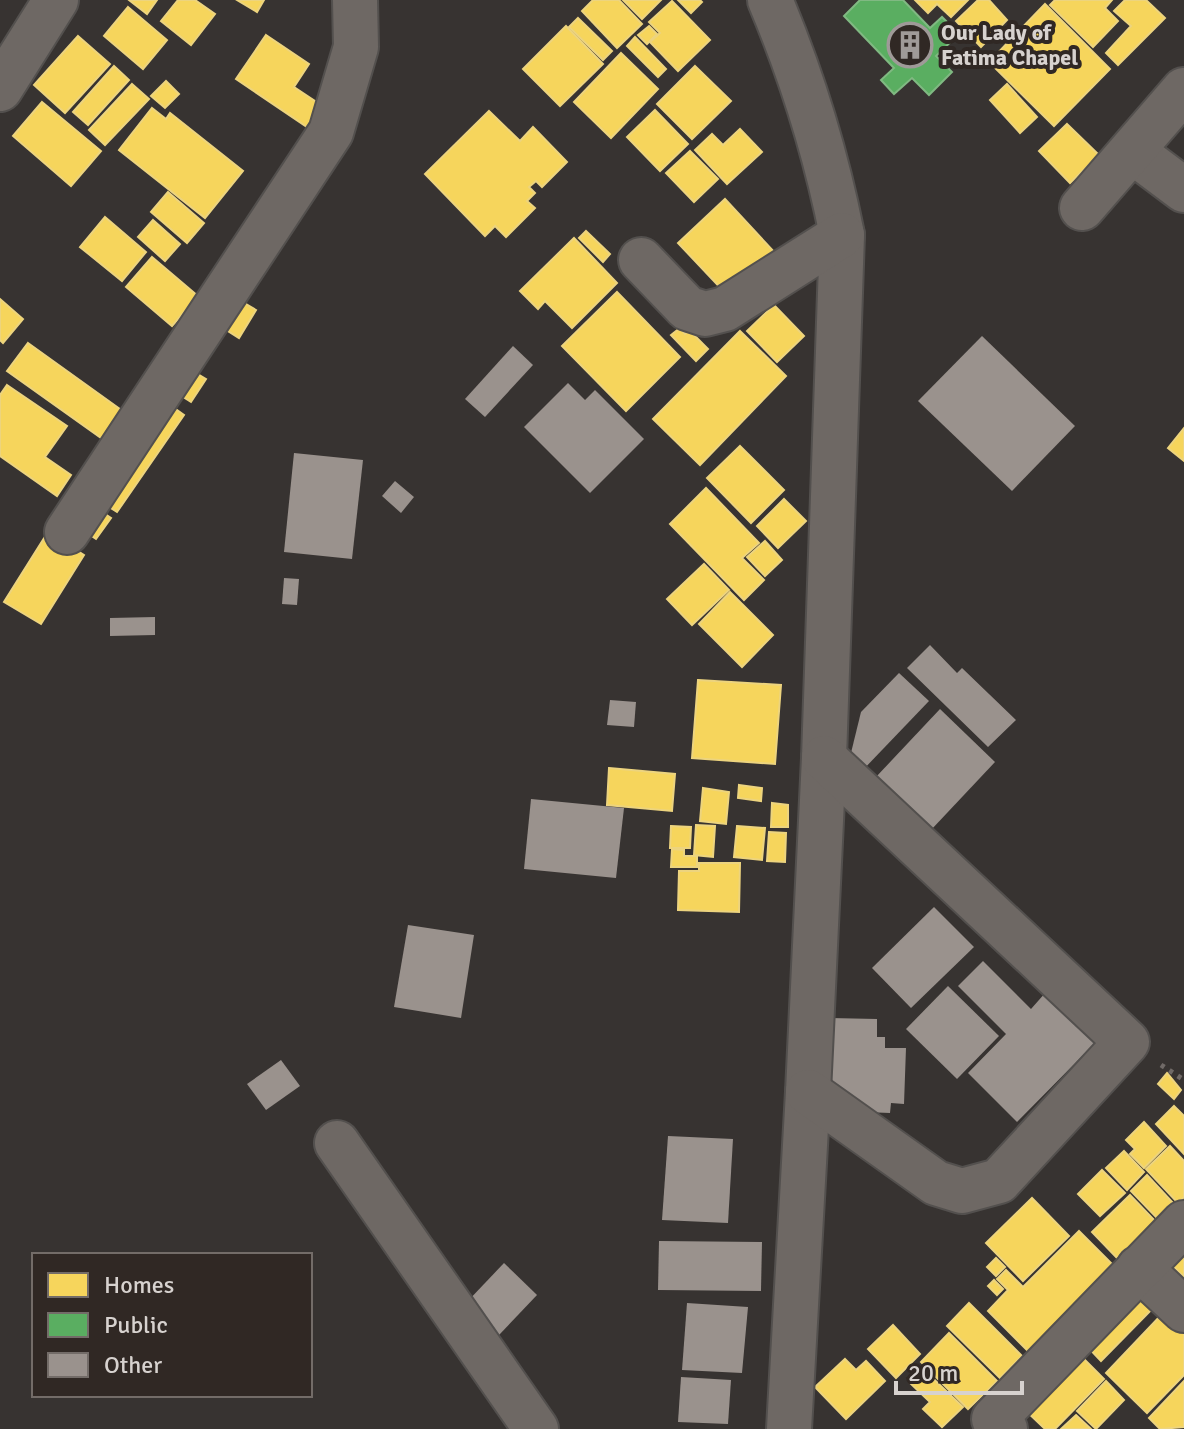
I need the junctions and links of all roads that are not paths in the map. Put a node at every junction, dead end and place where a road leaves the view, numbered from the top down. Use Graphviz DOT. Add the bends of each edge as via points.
graph roads {
  1 [pos="56,0"];
  2 [pos="355,0"];
  3 [pos="770,0"];
  4 [pos="0,89"];
  5 [pos="1184,90"];
  6 [pos="1132,151"];
  7 [pos="1184,190"];
  8 [pos="1082,208"];
  9 [pos="842,235"];
  10 [pos="641,260"];
  11 [pos="67,532"];
  12 [pos="824,758"];
  13 [pos="808,1092"];
  14 [pos="337,1143"];
  15 [pos="1184,1223"];
  16 [pos="1139,1268"];
  17 [pos="1184,1310"];
  18 [pos="997,1426"];
  19 [pos="536,1429"];
  20 [pos="789,1429"];
  1 -- 4 [label="street"];
  2 -- 11 [label="street" via="356,47 331,132"];
  3 -- 9 [label="street" via="793,54"];
  5 -- 6 [label="street"];
  6 -- 7 [label="street"];
  6 -- 8 [label="street"];
  9 -- 10 [label="street" via="725,309 705,314 687,308"];
  9 -- 12 [label="street"];
  12 -- 13 [label="street"];
  12 -- 13 [label="street" via="1127,1042 999,1181 962,1191 936,1183"];
  13 -- 20 [label="street"];
  14 -- 19 [label="street"];
  15 -- 16 [label="street"];
  16 -- 17 [label="street"];
  16 -- 18 [label="street"];
}
